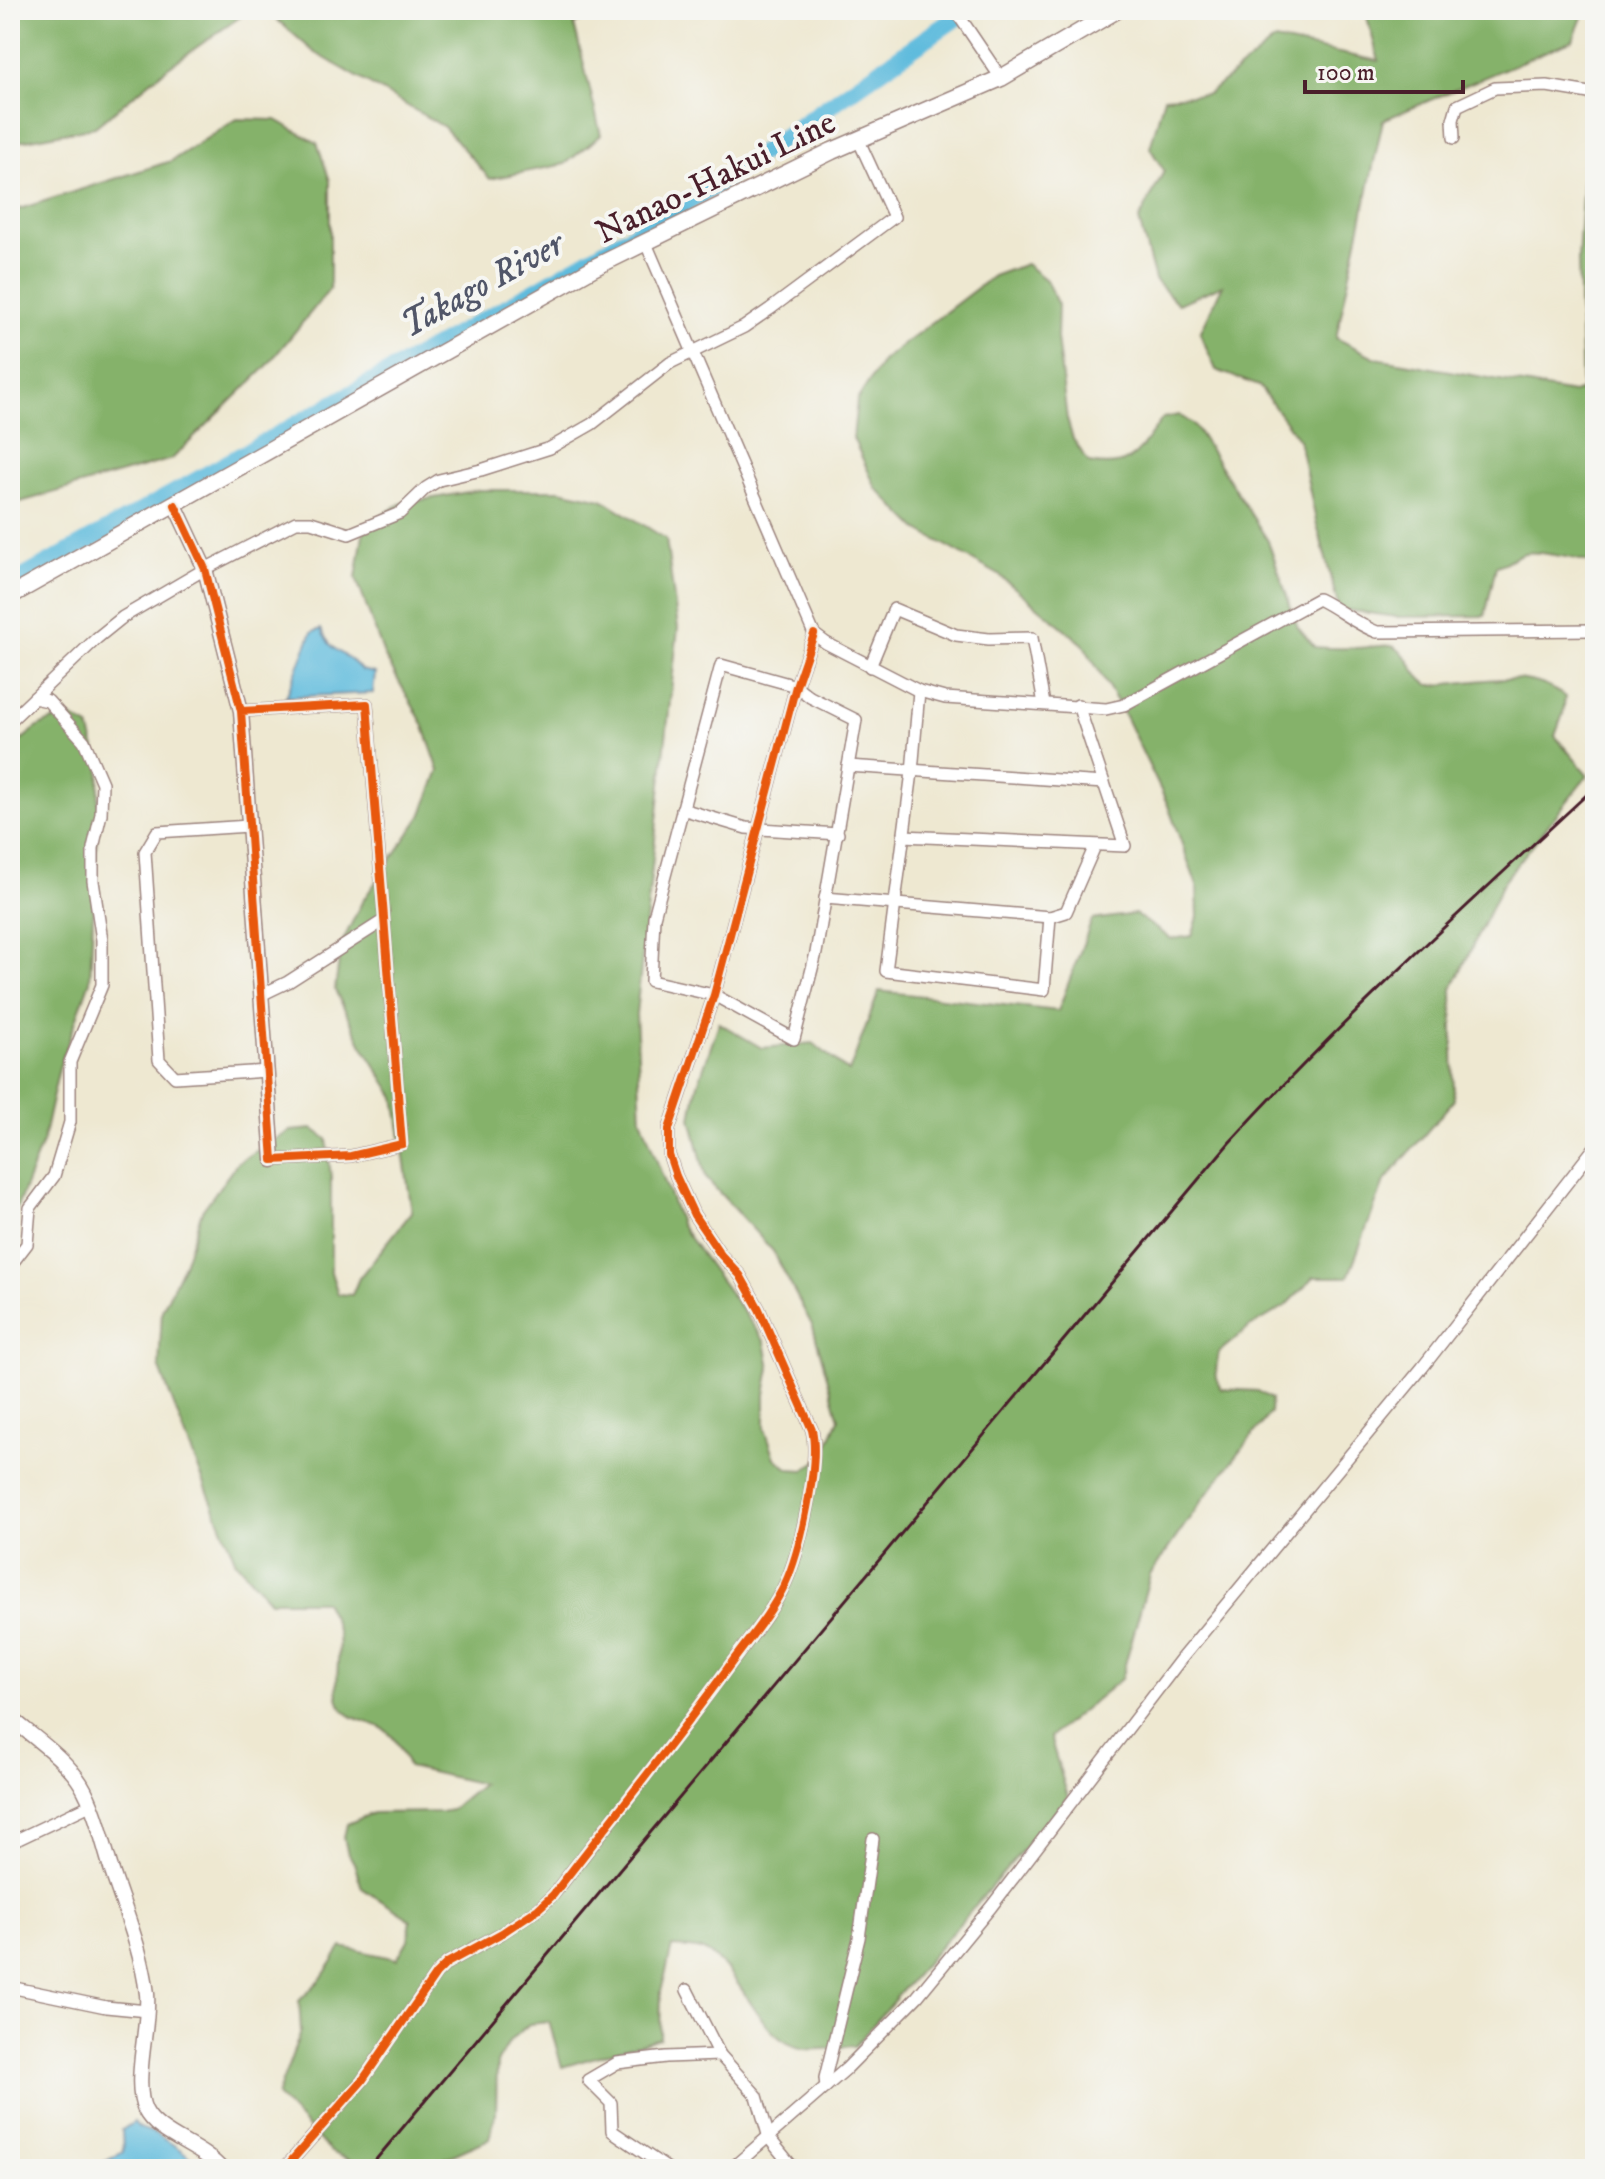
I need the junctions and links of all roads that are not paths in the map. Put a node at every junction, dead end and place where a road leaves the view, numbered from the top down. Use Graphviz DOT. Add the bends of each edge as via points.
graph roads {
  1 [pos="955,10"];
  2 [pos="1117,10"];
  3 [pos="1001,78"];
  4 [pos="1595,94"];
  5 [pos="1454,138"];
  6 [pos="859,141"];
  7 [pos="645,241"];
  8 [pos="693,350"];
  9 [pos="175,505"];
  10 [pos="205,569"];
  11 [pos="10,596"];
  12 [pos="1595,630"];
  13 [pos="814,634"];
  14 [pos="870,667"];
  15 [pos="796,686"];
  16 [pos="919,691"];
  17 [pos="34,698"];
  18 [pos="1044,704"];
  19 [pos="1078,705"];
  20 [pos="241,711"];
  21 [pos="10,721"];
  22 [pos="848,766"];
  23 [pos="912,772"];
  24 [pos="1104,783"];
  25 [pos="682,809"];
  26 [pos="249,826"];
  27 [pos="758,829"];
  28 [pos="838,834"];
  29 [pos="903,836"];
  30 [pos="1095,846"];
  31 [pos="825,898"];
  32 [pos="894,903"];
  33 [pos="1050,917"];
  34 [pos="383,921"];
  35 [pos="261,995"];
  36 [pos="714,995"];
  37 [pos="267,1071"];
  38 [pos="1595,1147"];
  39 [pos="273,1160"];
  40 [pos="10,1266"];
  41 [pos="10,1717"];
  42 [pos="90,1805"];
  43 [pos="873,1839"];
  44 [pos="10,1843"];
  45 [pos="10,1987"];
  46 [pos="687,1990"];
  47 [pos="147,2011"];
  48 [pos="720,2055"];
  49 [pos="826,2086"];
  50 [pos="769,2138"];
  51 [pos="221,2169"];
  52 [pos="284,2169"];
  53 [pos="668,2169"];
  54 [pos="731,2169"];
  55 [pos="794,2169"];
  1 -- 3 [label="street"];
  2 -- 3 [label="main road, Nanao-Hakui Line"];
  3 -- 6 [label="main road, Nanao-Hakui Line"];
  4 -- 5 [label="street" via="1547,86 1495,88 1457,106"];
  6 -- 7 [label="main road, Nanao-Hakui Line"];
  6 -- 8 [label="street" via="894,217 752,321"];
  7 -- 8 [label="street"];
  7 -- 9 [label="main road, Nanao-Hakui Line"];
  8 -- 10 [label="street" via="550,448 439,480 400,513 349,534 296,522"];
  8 -- 13 [label="street"];
  9 -- 10 [label="street"];
  9 -- 11 [label="main road, Nanao-Hakui Line"];
  10 -- 17 [label="street" via="123,617"];
  10 -- 20 [label="street"];
  12 -- 19 [label="street" via="1377,632 1318,599 1124,705"];
  13 -- 14 [label="street"];
  13 -- 15 [label="street"];
  14 -- 16 [label="street"];
  14 -- 18 [label="street" via="894,609 956,635 1032,638"];
  15 -- 22 [label="street" via="856,720"];
  15 -- 25 [label="street" via="721,665"];
  15 -- 27 [label="street"];
  16 -- 18 [label="street" via="945,698"];
  16 -- 23 [label="street"];
  17 -- 21 [label="street"];
  17 -- 40 [label="street" via="48,701 84,741 102,783 93,881 102,985 70,1062 70,1122 54,1176 30,1208 27,1244"];
  18 -- 19 [label="street"];
  19 -- 24 [label="street"];
  20 -- 26 [label="street"];
  20 -- 34 [label="street" via="367,704"];
  22 -- 23 [label="street"];
  22 -- 28 [label="street"];
  23 -- 24 [label="street"];
  23 -- 29 [label="street"];
  24 -- 30 [label="street" via="1125,846"];
  25 -- 27 [label="street"];
  25 -- 36 [label="street" via="654,917 651,981"];
  26 -- 35 [label="street"];
  26 -- 37 [label="street" via="157,832 145,852 159,1060 175,1077"];
  27 -- 28 [label="street"];
  27 -- 36 [label="street"];
  28 -- 31 [label="street"];
  29 -- 30 [label="street"];
  29 -- 32 [label="street"];
  30 -- 33 [label="street" via="1066,912"];
  31 -- 32 [label="street"];
  31 -- 36 [label="street" via="794,1039"];
  32 -- 33 [label="street"];
  32 -- 33 [label="street" via="886,971 1044,990"];
  34 -- 35 [label="street"];
  34 -- 39 [label="street" via="402,1144 351,1156"];
  35 -- 37 [label="street"];
  36 -- 52 [label="street" via="669,1129 669,1155 694,1215 754,1298 812,1430 812,1481 792,1569 705,1699 553,1895 436,1974 362,2081"];
  37 -- 39 [label="street"];
  38 -- 49 [label="street" via="1422,1368 1181,1659 991,1907 917,1997"];
  41 -- 42 [label="street" via="67,1768"];
  42 -- 44 [label="street"];
  42 -- 47 [label="street" via="140,1959"];
  43 -- 49 [label="street" via="859,1938"];
  45 -- 47 [label="street"];
  46 -- 48 [label="street"];
  47 -- 51 [label="street" via="144,2109 155,2123"];
  48 -- 50 [label="street" via="757,2096"];
  48 -- 53 [label="street" via="617,2063 588,2080 611,2103 612,2131"];
  49 -- 50 [label="street"];
  50 -- 54 [label="street"];
  50 -- 55 [label="street"];
}
